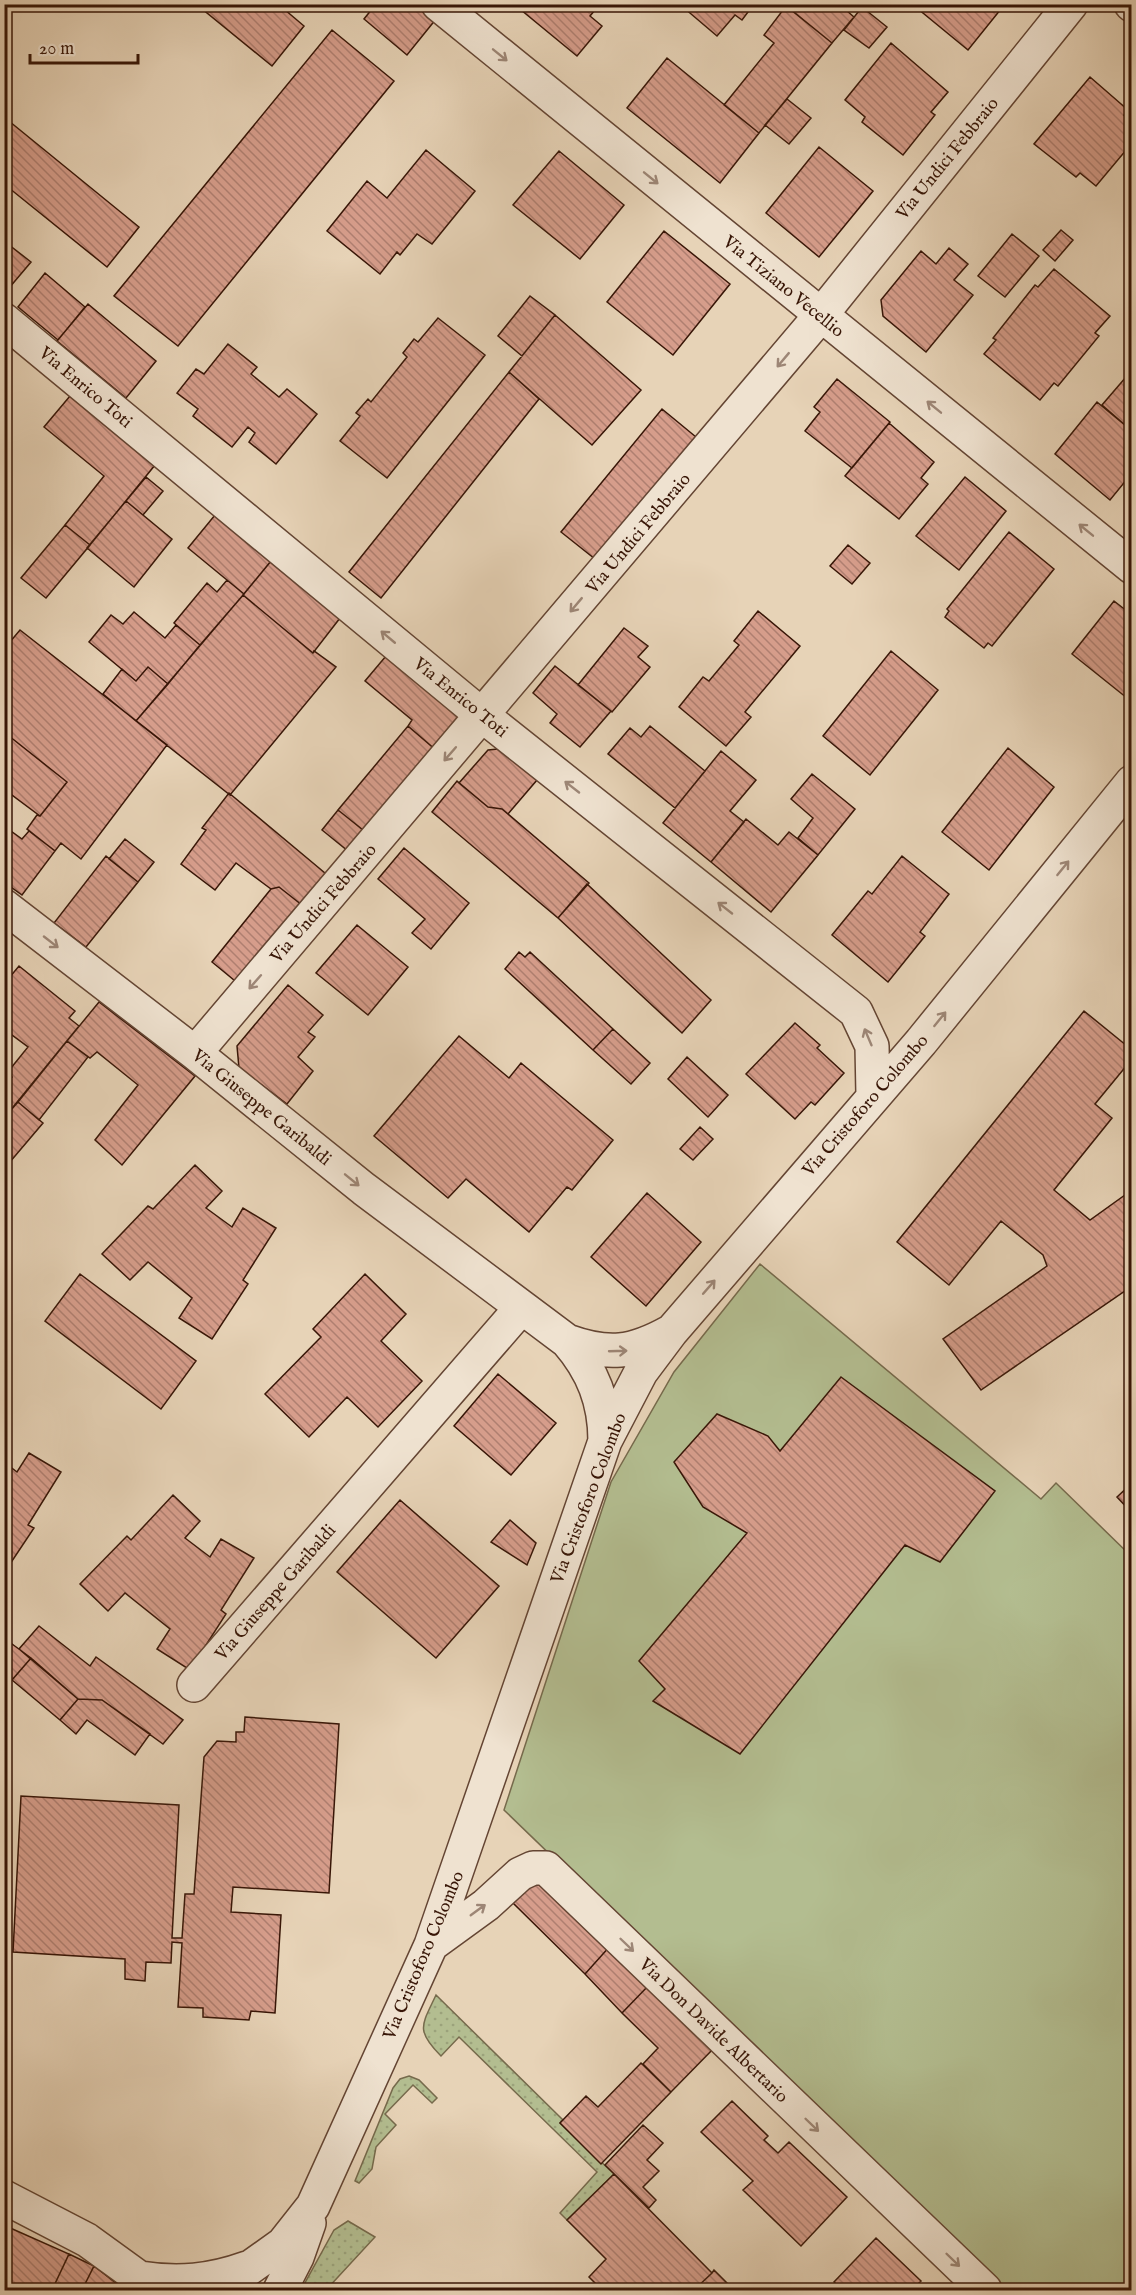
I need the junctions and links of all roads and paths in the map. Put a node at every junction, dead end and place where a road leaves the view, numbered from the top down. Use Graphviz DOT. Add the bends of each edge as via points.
graph roads {
  1 [pos="1071,4"];
  2 [pos="458,11"];
  3 [pos="821,315"];
  4 [pos="4,320"];
  5 [pos="1131,567"];
  6 [pos="483,716"];
  7 [pos="1131,782"];
  8 [pos="4,906"];
  9 [pos="195,1053"];
  10 [pos="873,1095"];
  11 [pos="521,1308"];
  12 [pos="671,1332"];
  13 [pos="567,1341"];
  14 [pos="605,1441"];
  15 [pos="194,1685"];
  16 [pos="431,1945"];
  17 [pos="4,2197"];
  18 [pos="313,2206"];
  19 [pos="249,2268"];
  20 [pos="148,2284"];
  21 [pos="223,2290"];
  22 [pos="280,2290"];
  23 [pos="985,2290"];
  1 -- 3 [label="street, Via Undici Febbraio"];
  2 -- 3 [label="street, Via Tiziano Vecellio, one-way"];
  5 -- 3 [label="street, Via Tiziano Vecellio, one-way"];
  3 -- 6 [label="street, Via Undici Febbraio, one-way"];
  6 -- 4 [label="street, Via Enrico Toti, one-way"];
  6 -- 9 [label="street, Via Undici Febbraio, one-way"];
  10 -- 6 [label="street, Via Enrico Toti, one-way" via="872,1046 856,1012"];
  10 -- 7 [label="street, Via Cristoforo Colombo, one-way" via="921,1042"];
  8 -- 9 [label="street, Via Giuseppe Garibaldi, one-way"];
  9 -- 11 [label="street, Via Giuseppe Garibaldi, one-way"];
  12 -- 10 [label="street, Via Cristoforo Colombo, one-way"];
  11 -- 13 [label="street, Via Giuseppe Garibaldi"];
  11 -- 15 [label="street, Via Giuseppe Garibaldi"];
  13 -- 12 [label="street, Via Giuseppe Garibaldi, one-way" via="592,1350 623,1352"];
  12 -- 14 [label="street, Via Cristoforo Colombo" via="641,1372"];
  13 -- 14 [label="street, Via Giuseppe Garibaldi" via="585,1362 597,1388 605,1415"];
  14 -- 16 [label="street, Via Cristoforo Colombo"];
  16 -- 18 [label="street, Via Cristoforo Colombo"];
  16 -- 23 [label="street, Via Don Davide Albertario, one-way" via="486,1905 520,1874 546,1868"];
  17 -- 20 [label="street" via="87,2240"];
  18 -- 19 [label="street, Via Cristoforo Colombo" via="283,2244"];
  18 -- 22 [label="street, Via Cristoforo Colombo" via="297,2257"];
  19 -- 20 [label="street, Via Cristoforo Colombo" via="228,2275"];
  19 -- 21 [label="street, Via Cristoforo Colombo"];
}
